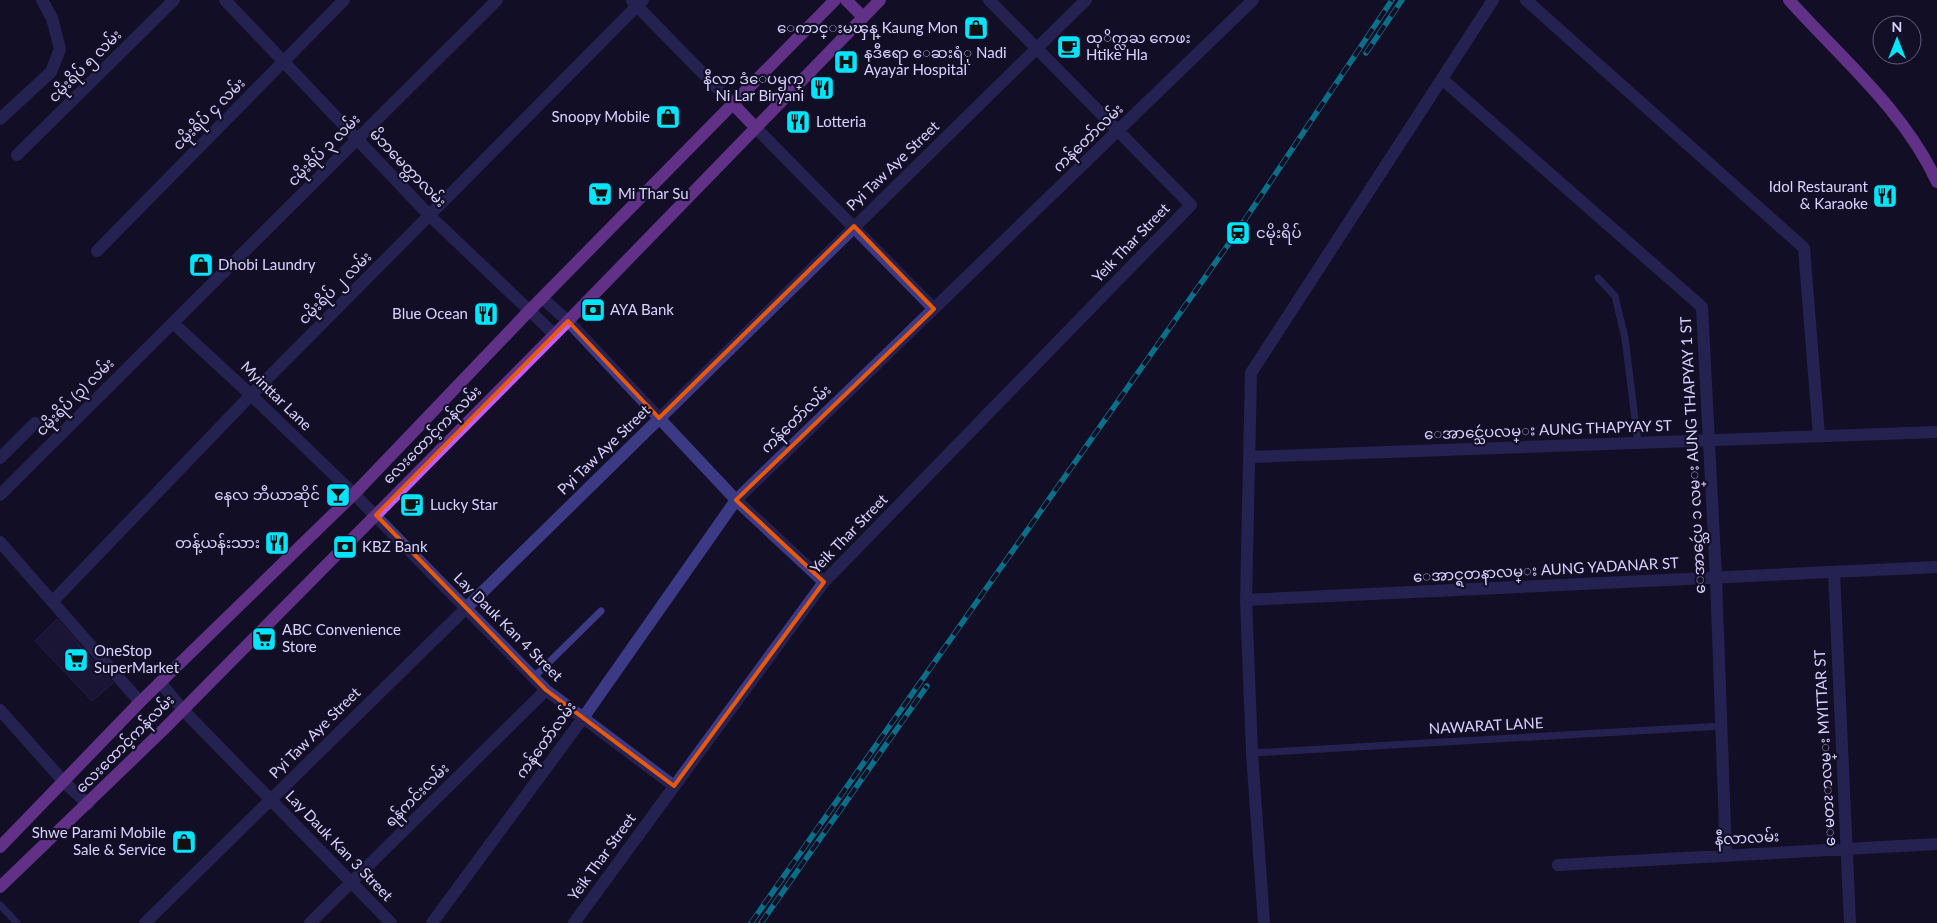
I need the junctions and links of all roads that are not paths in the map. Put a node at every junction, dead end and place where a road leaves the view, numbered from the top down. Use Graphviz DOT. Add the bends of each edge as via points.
graph roads {
  1 [pos="42,0"];
  2 [pos="174,0"];
  3 [pos="225,0"];
  4 [pos="344,0"];
  5 [pos="497,0"];
  6 [pos="835,0"];
  7 [pos="846,0"];
  8 [pos="880,0"];
  9 [pos="989,0"];
  10 [pos="1086,0"];
  11 [pos="1253,0"];
  12 [pos="1493,0"];
  13 [pos="1526,0"];
  14 [pos="1789,0"];
  15 [pos="637,2"];
  16 [pos="863,17"];
  17 [pos="1036,47"];
  18 [pos="284,61"];
  19 [pos="1442,79"];
  20 [pos="732,103"];
  21 [pos="0,119"];
  22 [pos="756,127"];
  23 [pos="1119,131"];
  24 [pos="358,140"];
  25 [pos="18,155"];
  26 [pos="1937,182"];
  27 [pos="430,216"];
  28 [pos="854,226"];
  29 [pos="97,251"];
  30 [pos="1598,278"];
  31 [pos="542,298"];
  32 [pos="934,309"];
  33 [pos="529,311"];
  34 [pos="568,321"];
  35 [pos="174,323"];
  36 [pos="554,334"];
  37 [pos="251,395"];
  38 [pos="659,418"];
  39 [pos="35,423"];
  40 [pos="1937,432"];
  41 [pos="1820,436"];
  42 [pos="1709,440"];
  43 [pos="1638,443"];
  44 [pos="1249,457"];
  45 [pos="0,458"];
  46 [pos="354,494"];
  47 [pos="0,495"];
  48 [pos="736,500"];
  49 [pos="376,515"];
  50 [pos="0,542"];
  51 [pos="1937,568"];
  52 [pos="1834,572"];
  53 [pos="1716,578"];
  54 [pos="824,582"];
  55 [pos="1246,600"];
  56 [pos="53,601"];
  57 [pos="466,607"];
  58 [pos="601,611"];
  59 [pos="534,677"];
  60 [pos="160,682"];
  61 [pos="546,690"];
  62 [pos="140,702"];
  63 [pos="0,710"];
  64 [pos="183,710"];
  65 [pos="583,718"];
  66 [pos="1722,726"];
  67 [pos="1252,753"];
  68 [pos="64,782"];
  69 [pos="674,786"];
  70 [pos="271,799"];
  71 [pos="88,804"];
  72 [pos="1937,844"];
  73 [pos="0,847"];
  74 [pos="1846,849"];
  75 [pos="1726,856"];
  76 [pos="1558,865"];
  77 [pos="351,882"];
  78 [pos="0,887"];
  79 [pos="0,905"];
  80 [pos="17,923"];
  81 [pos="145,923"];
  82 [pos="310,923"];
  83 [pos="391,923"];
  84 [pos="432,923"];
  85 [pos="574,923"];
  86 [pos="1264,923"];
  87 [pos="1850,923"];
  1 -- 21 [label="street" via="52,18 60,49 51,72"];
  2 -- 25 [label="street, ငမိုးရိပ် ၅ လမ်း"];
  3 -- 18 [label="street, မိဘမေတ္တာလမ်း"];
  4 -- 18 [label="street, ငမိုးရိပ် ၄ လမ်း"];
  5 -- 24 [label="street, ငမိုးရိပ် ၃ လမ်း"];
  6 -- 20 [label="main road, လေးထောင့်ကန်လမ်း"];
  7 -- 16 [label="main road"];
  8 -- 16 [label="main road, လေးထောင့်ကန်လမ်း"];
  9 -- 17 [label="street"];
  10 -- 17 [label="street, Pyi Taw Aye Street"];
  11 -- 23 [label="street, ကန်တော်လမ်း"];
  12 -- 19 [label="street"];
  13 -- 41 [label="street" via="1804,248"];
  14 -- 26 [label="main road" via="1892,109 1926,159"];
  15 -- 20 [label="street"];
  15 -- 27 [label="street, ငမိုးရိပ် ၂ လမ်း"];
  16 -- 22 [label="main road, လေးထောင့်ကန်လမ်း"];
  17 -- 23 [label="street"];
  17 -- 28 [label="street, Pyi Taw Aye Street"];
  18 -- 24 [label="street, မိဘမေတ္တာလမ်း"];
  18 -- 29 [label="street, ငမိုးရိပ် ၄ လမ်း"];
  19 -- 42 [label="street, ေအာင္သေဴပ ၁ လမ္း AUNG THAPYAY 1 ST" via="1702,307"];
  19 -- 44 [label="street" via="1251,373"];
  20 -- 22 [label="main road"];
  20 -- 31 [label="main road, လေးထောင့်ကန်လမ်း"];
  22 -- 28 [label="street"];
  22 -- 34 [label="main road, လေးထောင့်ကန်လမ်း"];
  23 -- 32 [label="street, ကန်တော်လမ်း"];
  23 -- 54 [label="street, Yeik Thar Street" via="1191,205"];
  24 -- 27 [label="street, မိဘမေတ္တာလမ်း"];
  24 -- 35 [label="street, ငမိုးရိပ် ၃ လမ်း"];
  27 -- 33 [label="street, မိဘမေတ္တာလမ်း"];
  27 -- 37 [label="street, ငမိုးရိပ် ၂ လမ်း"];
  28 -- 32 [label="street"];
  28 -- 38 [label="street, Pyi Taw Aye Street"];
  30 -- 43 [label="lane" via="1615,296 1625,338"];
  31 -- 33 [label="main road, လေးထောင့်ကန်လမ်း"];
  31 -- 34 [label="street"];
  32 -- 48 [label="street, ကန်တော်လမ်း"];
  33 -- 36 [label="street, မိဘမေတ္တာလမ်း"];
  33 -- 46 [label="main road, လေးထောင့်ကန်လမ်း"];
  34 -- 36 [label="main road, လေးထောင့်ကန်လမ်း"];
  34 -- 38 [label="street"];
  35 -- 37 [label="street, Myinttar Lane"];
  35 -- 47 [label="street, ငမိုးရိပ် (၃) လမ်း"];
  36 -- 49 [label="main road, လေးထောင့်ကန်လမ်း"];
  37 -- 46 [label="street, Myinttar Lane"];
  37 -- 56 [label="street, ငမိုးရိပ် ၂ လမ်း"];
  38 -- 48 [label="street"];
  38 -- 57 [label="street, Pyi Taw Aye Street"];
  39 -- 45 [label="street"];
  40 -- 41 [label="street, ေအာင္သေဴပလမ္း AUNG THAPYAY ST"];
  41 -- 42 [label="street, ေအာင္သေဴပလမ္း AUNG THAPYAY ST"];
  42 -- 43 [label="street, ေအာင္သေဴပလမ္း AUNG THAPYAY ST"];
  42 -- 53 [label="street, ေအာင္သေဴပ ၁ လမ္း AUNG THAPYAY 1 ST"];
  43 -- 44 [label="street, ေအာင္သေဴပလမ္း AUNG THAPYAY ST"];
  44 -- 55 [label="street"];
  46 -- 49 [label="street, Myinttar Lane"];
  46 -- 60 [label="main road, လေးထောင့်ကန်လမ်း"];
  48 -- 54 [label="street"];
  48 -- 65 [label="street, ကန်တော်လမ်း"];
  49 -- 57 [label="street, Lay Dauk Kan 4 Street"];
  49 -- 64 [label="main road, လေးထောင့်ကန်လမ်း"];
  50 -- 56 [label="street"];
  51 -- 52 [label="street, ေအာင္ရတနာလမ္း AUNG YADANAR ST"];
  52 -- 53 [label="street, ေအာင္ရတနာလမ္း AUNG YADANAR ST"];
  52 -- 74 [label="street, ေမတၩာလမ္း MYITTAR ST"];
  53 -- 55 [label="street, ေအာင္ရတနာလမ္း AUNG YADANAR ST"];
  53 -- 66 [label="street, ေအာင္သေဴပ ၁ လမ္း AUNG THAPYAY 1 ST"];
  54 -- 69 [label="street, Yeik Thar Street"];
  55 -- 67 [label="street"];
  56 -- 62 [label="street"];
  57 -- 59 [label="street, Lay Dauk Kan 4 Street"];
  57 -- 70 [label="street, Pyi Taw Aye Street"];
  58 -- 59 [label="lane"];
  59 -- 61 [label="street, Lay Dauk Kan 4 Street"];
  60 -- 62 [label="main road, လေးထောင့်ကန်လမ်း"];
  60 -- 64 [label="street, Lay Dauk Kan 3 Street"];
  61 -- 65 [label="street, Lay Dauk Kan 4 Street"];
  61 -- 77 [label="street, ရန်ကင်းလမ်း"];
  62 -- 68 [label="main road, လေးထောင့်ကန်လမ်း"];
  63 -- 68 [label="street"];
  64 -- 70 [label="street, Lay Dauk Kan 3 Street"];
  64 -- 71 [label="main road, လေးထောင့်ကန်လမ်း"];
  65 -- 69 [label="street, Lay Dauk Kan 4 Street"];
  65 -- 84 [label="street, ကန်တော်လမ်း"];
  66 -- 67 [label="lane, NAWARAT LANE"];
  66 -- 75 [label="street, ေအာင္သေဴပ ၁ လမ္း AUNG THAPYAY 1 ST"];
  67 -- 86 [label="street"];
  68 -- 71 [label="street"];
  68 -- 73 [label="main road, လေးထောင့်ကန်လမ်း"];
  69 -- 85 [label="street, Yeik Thar Street"];
  70 -- 77 [label="street, Lay Dauk Kan 3 Street"];
  70 -- 81 [label="street, Pyi Taw Aye Street"];
  71 -- 78 [label="main road, လေးထောင့်ကန်လမ်း"];
  72 -- 74 [label="street, နီလာလမ်း"];
  74 -- 75 [label="street, နီလာလမ်း"];
  74 -- 87 [label="street, ေမတၩာလမ္း MYITTAR ST"];
  75 -- 76 [label="street, နီလာလမ်း"];
  77 -- 82 [label="street, ရန်ကင်းလမ်း"];
  77 -- 83 [label="street, Lay Dauk Kan 3 Street"];
  79 -- 80 [label="lane"];
}
